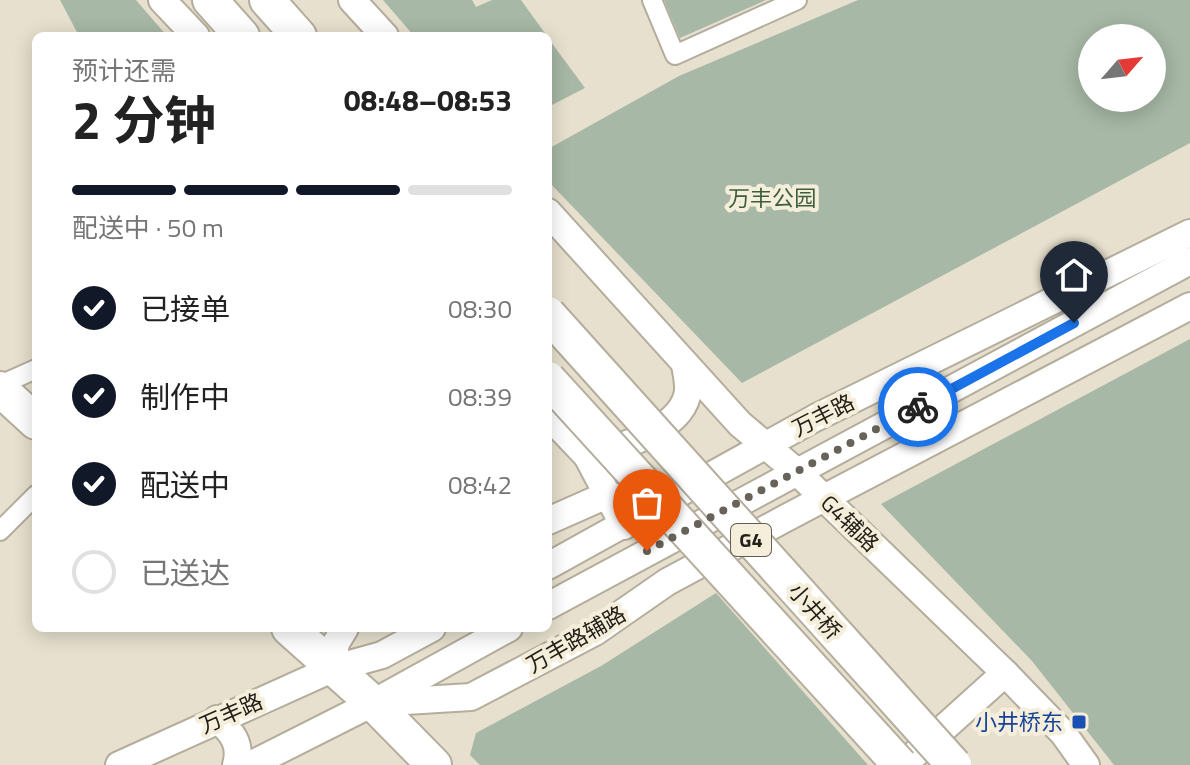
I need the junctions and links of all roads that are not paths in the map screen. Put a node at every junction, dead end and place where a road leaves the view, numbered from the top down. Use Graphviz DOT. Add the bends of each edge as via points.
graph roads {
  1 [pos="162,0"];
  2 [pos="210,0"];
  3 [pos="267,0"];
  4 [pos="352,0"];
  5 [pos="652,0"];
  6 [pos="797,0"];
  7 [pos="192,32"];
  8 [pos="238,32"];
  9 [pos="295,32"];
  10 [pos="381,32"];
  11 [pos="552,216"];
  12 [pos="1190,233"];
  13 [pos="1190,261"];
  14 [pos="1190,306"];
  15 [pos="552,318"];
  16 [pos="685,364"];
  17 [pos="32,371"];
  18 [pos="552,383"];
  19 [pos="0,387"];
  20 [pos="32,418"];
  21 [pos="552,419"];
  22 [pos="765,446"];
  23 [pos="587,456"];
  24 [pos="796,471"];
  25 [pos="607,495"];
  26 [pos="823,497"];
  27 [pos="32,499"];
  28 [pos="655,508"];
  29 [pos="552,519"];
  30 [pos="624,526"];
  31 [pos="0,531"];
  32 [pos="552,564"];
  33 [pos="552,604"];
  34 [pos="293,632"];
  35 [pos="343,632"];
  36 [pos="425,632"];
  37 [pos="502,632"];
  38 [pos="332,669"];
  39 [pos="1005,673"];
  40 [pos="373,703"];
  41 [pos="217,719"];
  42 [pos="119,765"];
  43 [pos="236,765"];
  44 [pos="250,765"];
  45 [pos="434,765"];
  46 [pos="902,765"];
  47 [pos="954,765"];
  48 [pos="1086,765"];
  1 -- 7 [label="street"];
  2 -- 8 [label="highway"];
  3 -- 9 [label="highway"];
  4 -- 10 [label="street"];
  5 -- 6 [label="street" via="675,55"];
  11 -- 16 [label="street, G4辅路"];
  12 -- 22 [label="street, 万丰路"];
  13 -- 24 [label="street, 万丰路"];
  14 -- 26 [label="street, 万丰路辅路"];
  15 -- 47 [label="highway, 小井桥 / G4, bridge"];
  16 -- 22 [label="street, G4辅路"];
  16 -- 23 [label="street" via="688,395 671,419 626,447"];
  17 -- 19 [label="street"];
  18 -- 46 [label="highway, 小井桥 / G4, bridge"];
  19 -- 20 [label="highway"];
  21 -- 23 [label="street"];
  22 -- 24 [label="street, G4辅路"];
  22 -- 28 [label="street, 万丰路"];
  23 -- 25 [label="street"];
  24 -- 26 [label="street, G4辅路"];
  24 -- 33 [label="street, 万丰路"];
  25 -- 28 [label="street"];
  25 -- 29 [label="street"];
  25 -- 30 [label="street"];
  26 -- 39 [label="street, G4辅路"];
  26 -- 40 [label="street, 万丰路辅路" via="667,582 595,632 471,697"];
  27 -- 31 [label="street"];
  28 -- 30 [label="street, 万丰路"];
  30 -- 32 [label="street, 万丰路"];
  34 -- 38 [label="highway"];
  35 -- 38 [label="street"];
  36 -- 38 [label="street, 万丰路" via="382,655"];
  37 -- 40 [label="street"];
  38 -- 40 [label="highway"];
  38 -- 41 [label="street, 万丰路"];
  39 -- 46 [label="street"];
  39 -- 48 [label="street, G4辅路"];
  40 -- 44 [label="street"];
  40 -- 45 [label="highway"];
  41 -- 42 [label="street, 万丰路"];
  41 -- 43 [label="street" via="233,733"];
}
